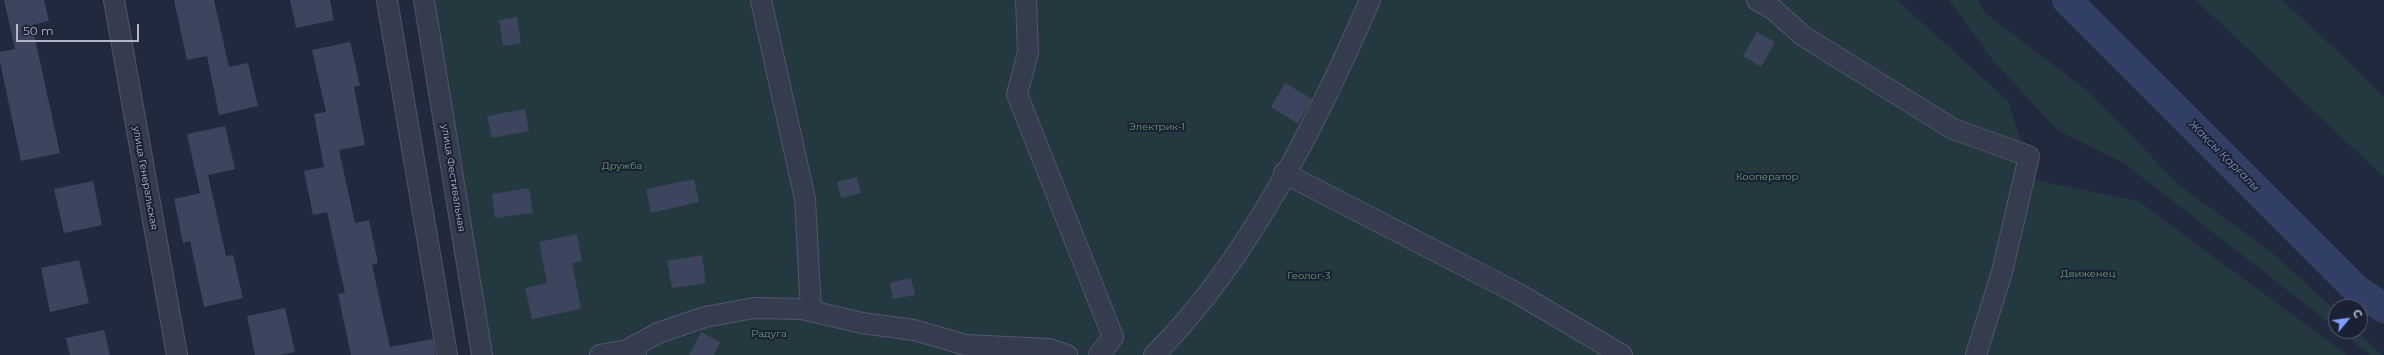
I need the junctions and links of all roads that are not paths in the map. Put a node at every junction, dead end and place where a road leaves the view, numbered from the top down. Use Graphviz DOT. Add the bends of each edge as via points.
graph roads {
  1 [pos="114,0"];
  2 [pos="387,0"];
  3 [pos="424,0"];
  4 [pos="761,0"];
  5 [pos="1026,0"];
  6 [pos="1370,0"];
  7 [pos="1757,0"];
  8 [pos="1284,173"];
  9 [pos="811,311"];
  10 [pos="972,350"];
  11 [pos="632,352"];
  12 [pos="176,355"];
  13 [pos="447,355"];
  14 [pos="482,355"];
  15 [pos="600,355"];
  16 [pos="1067,355"];
  17 [pos="1098,355"];
  18 [pos="1154,355"];
  19 [pos="1622,355"];
  20 [pos="1976,355"];
  1 -- 12 [label="street, улица Генеральская"];
  2 -- 13 [label="street"];
  3 -- 14 [label="street, улица Фестивальная"];
  4 -- 9 [label="street" via="805,199"];
  5 -- 17 [label="street" via="1028,53 1017,94 1113,337"];
  6 -- 8 [label="street" via="1324,100"];
  7 -- 20 [label="street" via="1774,10 1809,40 1953,128 2029,156 2002,272"];
  8 -- 18 [label="street" via="1250,232 1200,302"];
  8 -- 19 [label="street" via="1516,293"];
  9 -- 10 [label="street" via="862,323 914,330"];
  9 -- 11 [label="street" via="754,308 705,317 658,333"];
  10 -- 16 [label="street" via="1049,349"];
  11 -- 15 [label="street"];
}
